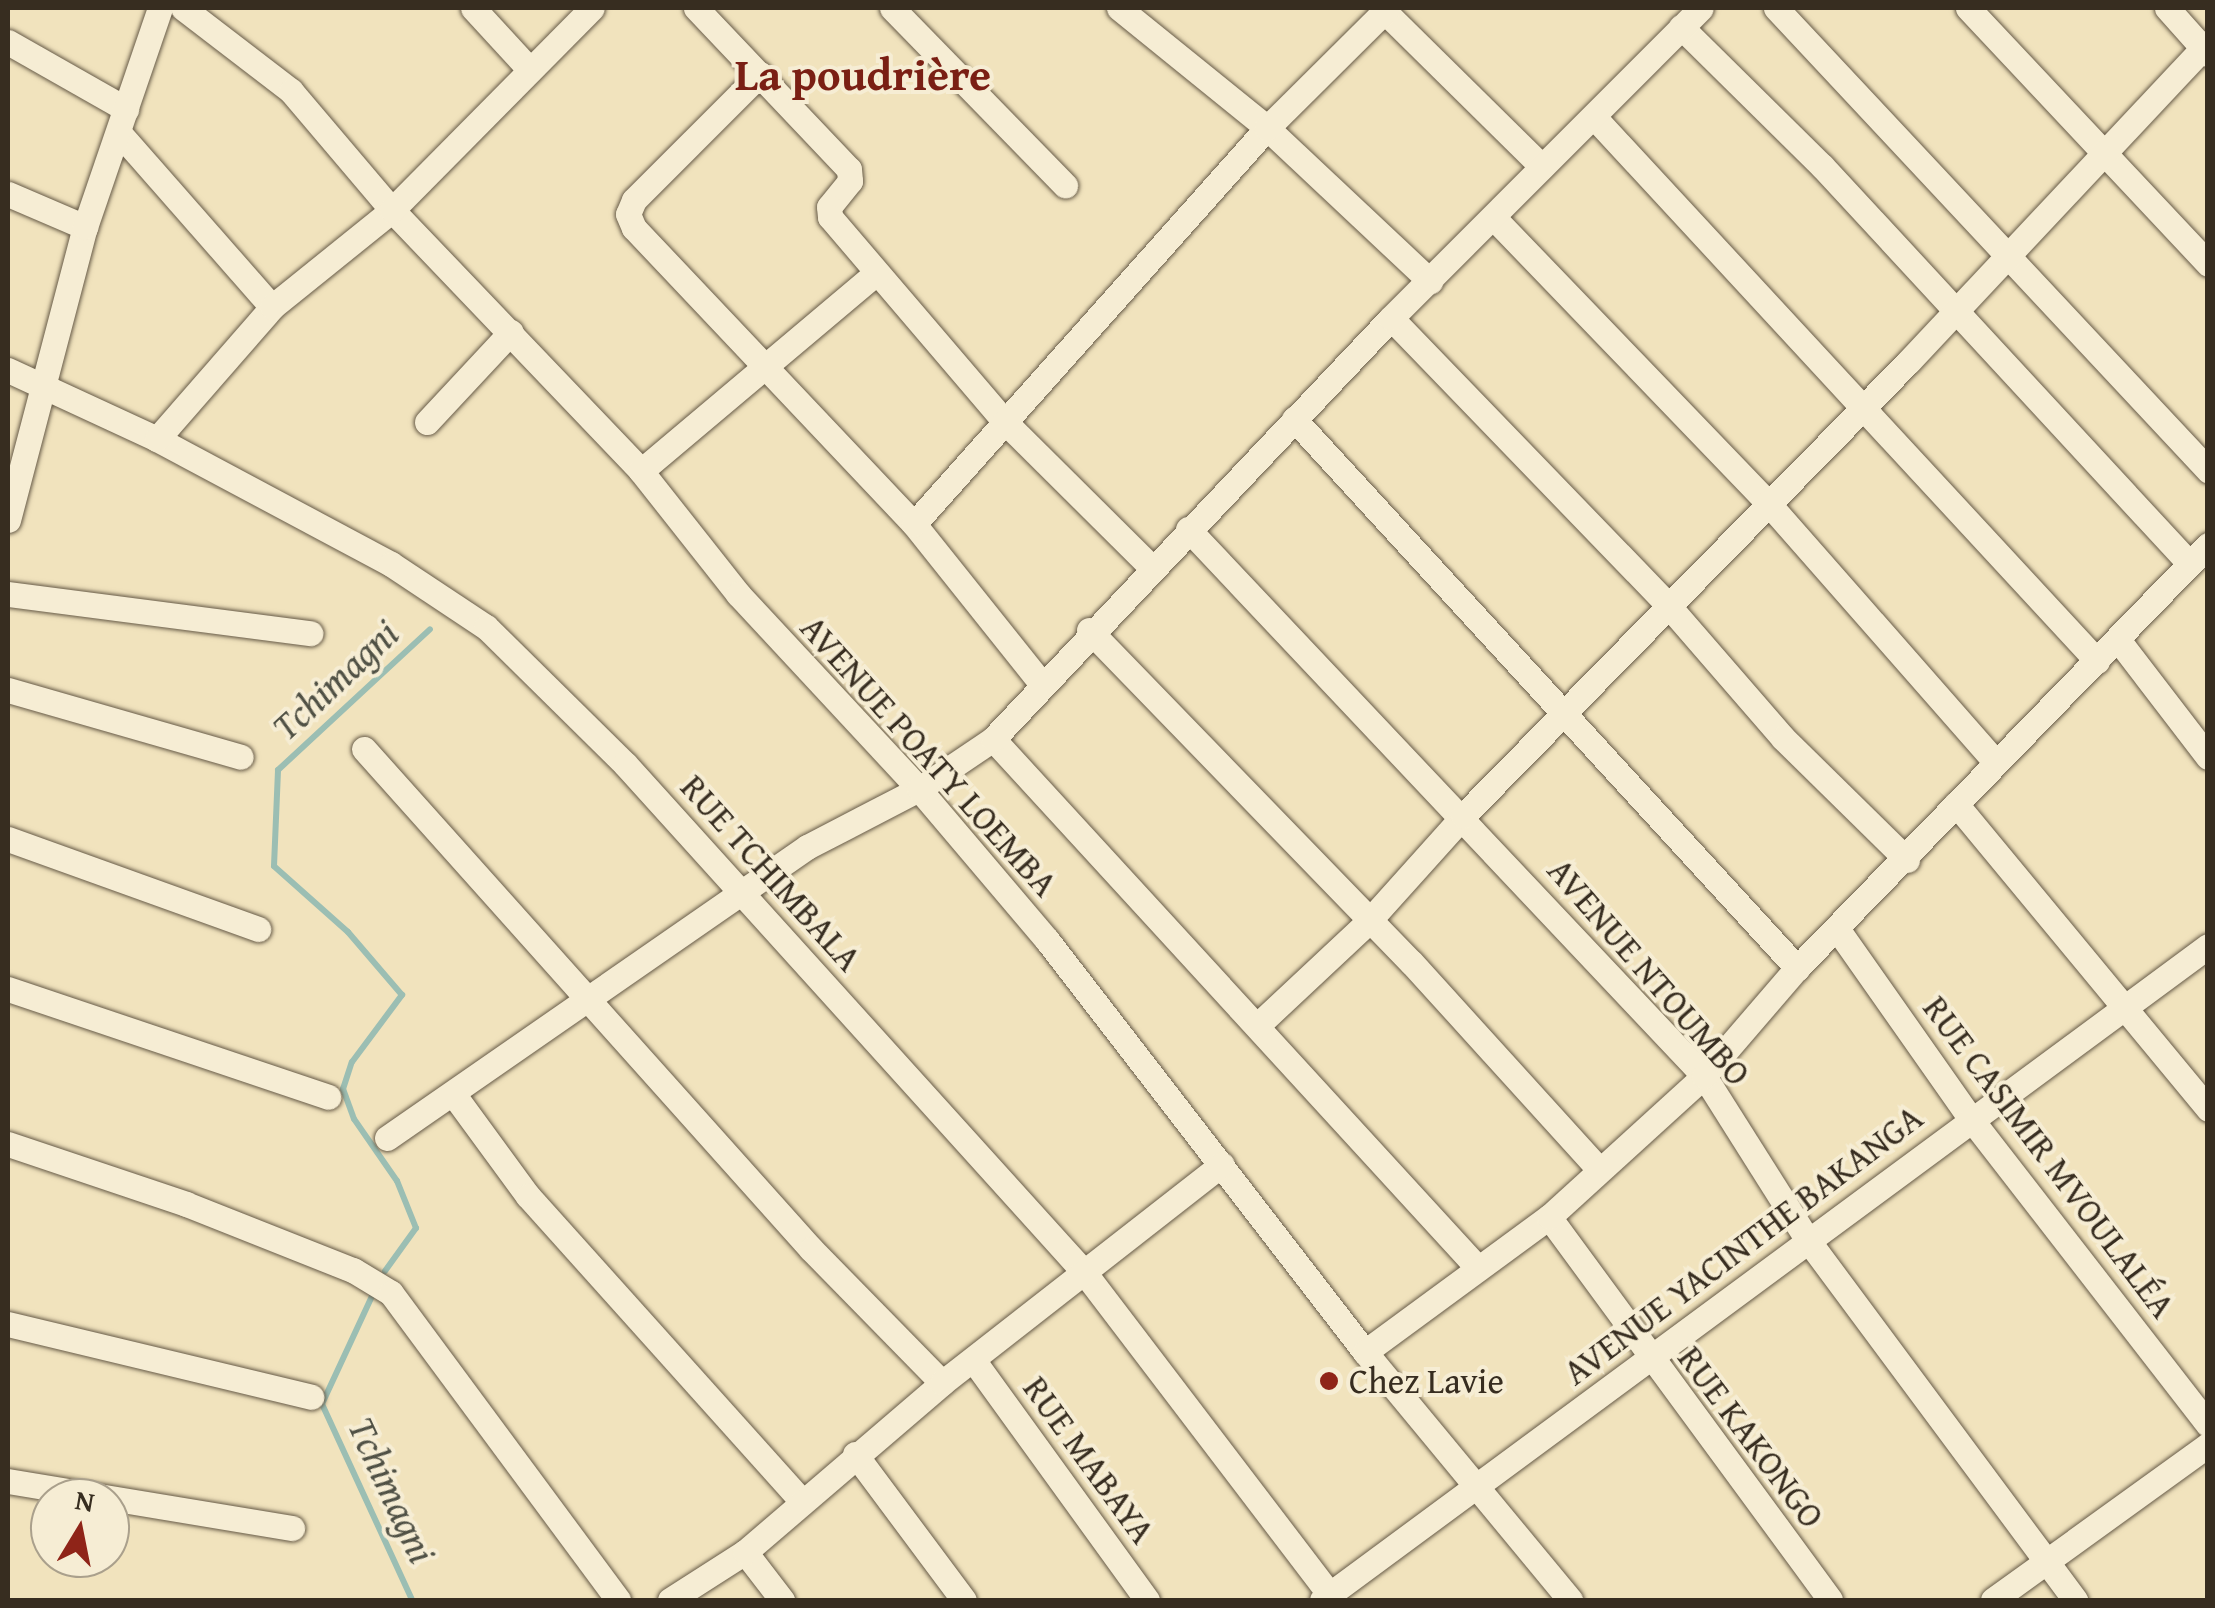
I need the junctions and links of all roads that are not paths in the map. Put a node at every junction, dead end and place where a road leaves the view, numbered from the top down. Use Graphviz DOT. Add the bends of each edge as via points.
graph roads {
  1 [pos="160,8"];
  2 [pos="183,8"];
  3 [pos="472,8"];
  4 [pos="592,8"];
  5 [pos="696,8"];
  6 [pos="892,8"];
  7 [pos="1119,8"];
  8 [pos="1701,8"];
  9 [pos="1776,8"];
  10 [pos="1968,8"];
  11 [pos="2166,8"];
  12 [pos="1385,9"];
  13 [pos="1682,27"];
  14 [pos="8,42"];
  15 [pos="2206,48"];
  16 [pos="530,70"];
  17 [pos="760,74"];
  18 [pos="1594,117"];
  19 [pos="123,122"];
  20 [pos="1267,128"];
  21 [pos="2104,151"];
  22 [pos="1542,167"];
  23 [pos="1066,185"];
  24 [pos="8,194"];
  25 [pos="392,210"];
  26 [pos="1493,217"];
  27 [pos="85,228"];
  28 [pos="2006,253"];
  29 [pos="2208,264"];
  30 [pos="876,273"];
  31 [pos="1430,280"];
  32 [pos="272,307"];
  33 [pos="1952,312"];
  34 [pos="1390,318"];
  35 [pos="511,332"];
  36 [pos="766,364"];
  37 [pos="8,370"];
  38 [pos="37,392"];
  39 [pos="1863,405"];
  40 [pos="8,406"];
  41 [pos="1294,419"];
  42 [pos="427,422"];
  43 [pos="1005,422"];
  44 [pos="158,439"];
  45 [pos="2208,470"];
  46 [pos="641,471"];
  47 [pos="1768,504"];
  48 [pos="8,520"];
  49 [pos="914,524"];
  50 [pos="1188,529"];
  51 [pos="2198,554"];
  52 [pos="1152,568"];
  53 [pos="8,594"];
  54 [pos="1668,604"];
  55 [pos="1089,630"];
  56 [pos="310,633"];
  57 [pos="2119,641"];
  58 [pos="2097,661"];
  59 [pos="1041,683"];
  60 [pos="8,690"];
  61 [pos="1563,712"];
  62 [pos="992,739"];
  63 [pos="364,749"];
  64 [pos="240,757"];
  65 [pos="2208,758"];
  66 [pos="1995,761"];
  67 [pos="919,789"];
  68 [pos="1956,804"];
  69 [pos="1463,816"];
  70 [pos="8,840"];
  71 [pos="1907,860"];
  72 [pos="744,895"];
  73 [pos="1368,922"];
  74 [pos="258,929"];
  75 [pos="1838,930"];
  76 [pos="2208,946"];
  77 [pos="1797,968"];
  78 [pos="8,989"];
  79 [pos="594,1000"];
  80 [pos="2126,1008"];
  81 [pos="1259,1024"];
  82 [pos="1704,1076"];
  83 [pos="454,1095"];
  84 [pos="328,1097"];
  85 [pos="2208,1110"];
  86 [pos="1971,1119"];
  87 [pos="387,1138"];
  88 [pos="8,1144"];
  89 [pos="1222,1164"];
  90 [pos="1598,1168"];
  91 [pos="1550,1217"];
  92 [pos="1807,1239"];
  93 [pos="1477,1267"];
  94 [pos="1084,1272"];
  95 [pos="8,1324"];
  96 [pos="1365,1352"];
  97 [pos="1648,1358"];
  98 [pos="974,1361"];
  99 [pos="942,1383"];
  100 [pos="311,1396"];
  101 [pos="2208,1424"];
  102 [pos="2208,1445"];
  103 [pos="855,1454"];
  104 [pos="8,1481"];
  105 [pos="1476,1488"];
  106 [pos="803,1502"];
  107 [pos="292,1528"];
  108 [pos="745,1552"];
  109 [pos="2045,1560"];
  110 [pos="1328,1598"];
  111 [pos="618,1600"];
  112 [pos="670,1600"];
  113 [pos="782,1600"];
  114 [pos="964,1600"];
  115 [pos="1147,1600"];
  116 [pos="1570,1600"];
  117 [pos="1830,1600"];
  118 [pos="1993,1600"];
  119 [pos="2074,1600"];
  1 -- 19 [label="street"];
  2 -- 25 [label="street, AVENUE POATY LOEMBA" via="272,72"];
  3 -- 16 [label="street"];
  4 -- 16 [label="street"];
  5 -- 17 [label="street"];
  6 -- 23 [label="street"];
  7 -- 20 [label="street"];
  8 -- 13 [label="street"];
  9 -- 28 [label="street"];
  10 -- 21 [label="street"];
  11 -- 15 [label="street"];
  12 -- 20 [label="street"];
  12 -- 22 [label="street"];
  13 -- 18 [label="street"];
  13 -- 33 [label="street" via="1822,166"];
  14 -- 19 [label="street"];
  15 -- 21 [label="street"];
  16 -- 25 [label="street"];
  17 -- 30 [label="street" via="849,169 850,182 828,212"];
  17 -- 36 [label="street" via="634,200 628,214"];
  18 -- 22 [label="street"];
  18 -- 39 [label="street"];
  19 -- 27 [label="street"];
  19 -- 32 [label="street"];
  20 -- 31 [label="street"];
  20 -- 43 [label="street"];
  21 -- 28 [label="street"];
  21 -- 29 [label="street"];
  22 -- 26 [label="street"];
  24 -- 27 [label="street"];
  25 -- 32 [label="street"];
  25 -- 35 [label="street, AVENUE POATY LOEMBA"];
  26 -- 31 [label="street"];
  26 -- 47 [label="street"];
  27 -- 38 [label="street"];
  28 -- 33 [label="street"];
  28 -- 45 [label="street"];
  30 -- 36 [label="street"];
  30 -- 43 [label="street"];
  31 -- 34 [label="street"];
  32 -- 44 [label="street"];
  33 -- 39 [label="street"];
  33 -- 51 [label="street"];
  34 -- 41 [label="street"];
  34 -- 54 [label="street"];
  35 -- 42 [label="street"];
  35 -- 46 [label="street, AVENUE POATY LOEMBA"];
  36 -- 46 [label="street"];
  36 -- 49 [label="street"];
  37 -- 38 [label="street, RUE TCHIMBALA"];
  38 -- 40 [label="street"];
  38 -- 44 [label="street, RUE TCHIMBALA"];
  38 -- 48 [label="street"];
  39 -- 47 [label="street"];
  39 -- 58 [label="street"];
  41 -- 50 [label="street"];
  41 -- 61 [label="street"];
  43 -- 49 [label="street"];
  43 -- 52 [label="street"];
  44 -- 72 [label="street, RUE TCHIMBALA" via="392,564 486,627 625,764"];
  46 -- 67 [label="street, AVENUE POATY LOEMBA" via="738,594"];
  47 -- 54 [label="street"];
  47 -- 66 [label="street"];
  49 -- 59 [label="street"];
  50 -- 52 [label="street"];
  50 -- 69 [label="street, AVENUE NTOUMBO"];
  51 -- 57 [label="street"];
  52 -- 55 [label="street"];
  53 -- 56 [label="street"];
  54 -- 61 [label="street"];
  54 -- 71 [label="street" via="1783,738"];
  55 -- 59 [label="street"];
  55 -- 73 [label="street"];
  57 -- 58 [label="street"];
  57 -- 65 [label="street"];
  58 -- 66 [label="street"];
  59 -- 62 [label="street"];
  60 -- 64 [label="street"];
  61 -- 69 [label="street"];
  61 -- 77 [label="street"];
  62 -- 67 [label="street"];
  62 -- 81 [label="street"];
  63 -- 79 [label="street"];
  66 -- 68 [label="street"];
  67 -- 72 [label="street" via="807,847"];
  67 -- 89 [label="street, AVENUE POATY LOEMBA"];
  68 -- 71 [label="street"];
  68 -- 80 [label="street"];
  69 -- 73 [label="street"];
  69 -- 82 [label="street, AVENUE NTOUMBO"];
  70 -- 74 [label="street"];
  71 -- 75 [label="street"];
  72 -- 79 [label="street"];
  72 -- 94 [label="street, RUE TCHIMBALA"];
  73 -- 81 [label="street"];
  73 -- 90 [label="street"];
  75 -- 77 [label="street"];
  75 -- 86 [label="street, RUE CASIMIR MVOULALÉA"];
  76 -- 80 [label="street, AVENUE YACINTHE BAKANGA"];
  77 -- 82 [label="street"];
  78 -- 84 [label="street"];
  79 -- 83 [label="street"];
  79 -- 99 [label="street" via="688,1114"];
  80 -- 85 [label="street"];
  80 -- 86 [label="street, AVENUE YACINTHE BAKANGA"];
  81 -- 93 [label="street"];
  82 -- 90 [label="street"];
  82 -- 92 [label="street, AVENUE NTOUMBO"];
  83 -- 87 [label="street"];
  83 -- 106 [label="street" via="528,1196"];
  86 -- 92 [label="street, AVENUE YACINTHE BAKANGA"];
  86 -- 101 [label="street, RUE CASIMIR MVOULALÉA"];
  88 -- 111 [label="street" via="186,1204 353,1270 391,1293"];
  89 -- 94 [label="street"];
  89 -- 96 [label="street, AVENUE POATY LOEMBA"];
  90 -- 91 [label="street"];
  91 -- 93 [label="street"];
  91 -- 97 [label="street, RUE KAKONGO"];
  92 -- 97 [label="street, AVENUE YACINTHE BAKANGA"];
  92 -- 109 [label="street, AVENUE NTOUMBO"];
  93 -- 96 [label="street"];
  94 -- 98 [label="street"];
  94 -- 110 [label="street, RUE TCHIMBALA"];
  95 -- 100 [label="street"];
  96 -- 105 [label="street, AVENUE POATY LOEMBA"];
  97 -- 105 [label="street, AVENUE YACINTHE BAKANGA"];
  97 -- 117 [label="street, RUE KAKONGO"];
  98 -- 99 [label="street"];
  98 -- 115 [label="street, RUE MABAYA"];
  99 -- 103 [label="street"];
  102 -- 109 [label="street"];
  103 -- 106 [label="street"];
  103 -- 114 [label="street"];
  104 -- 107 [label="street"];
  105 -- 110 [label="street, AVENUE YACINTHE BAKANGA"];
  105 -- 116 [label="street, AVENUE POATY LOEMBA"];
  106 -- 108 [label="street"];
  108 -- 112 [label="street"];
  108 -- 113 [label="street"];
  109 -- 118 [label="street"];
  109 -- 119 [label="street, AVENUE NTOUMBO"];
}
